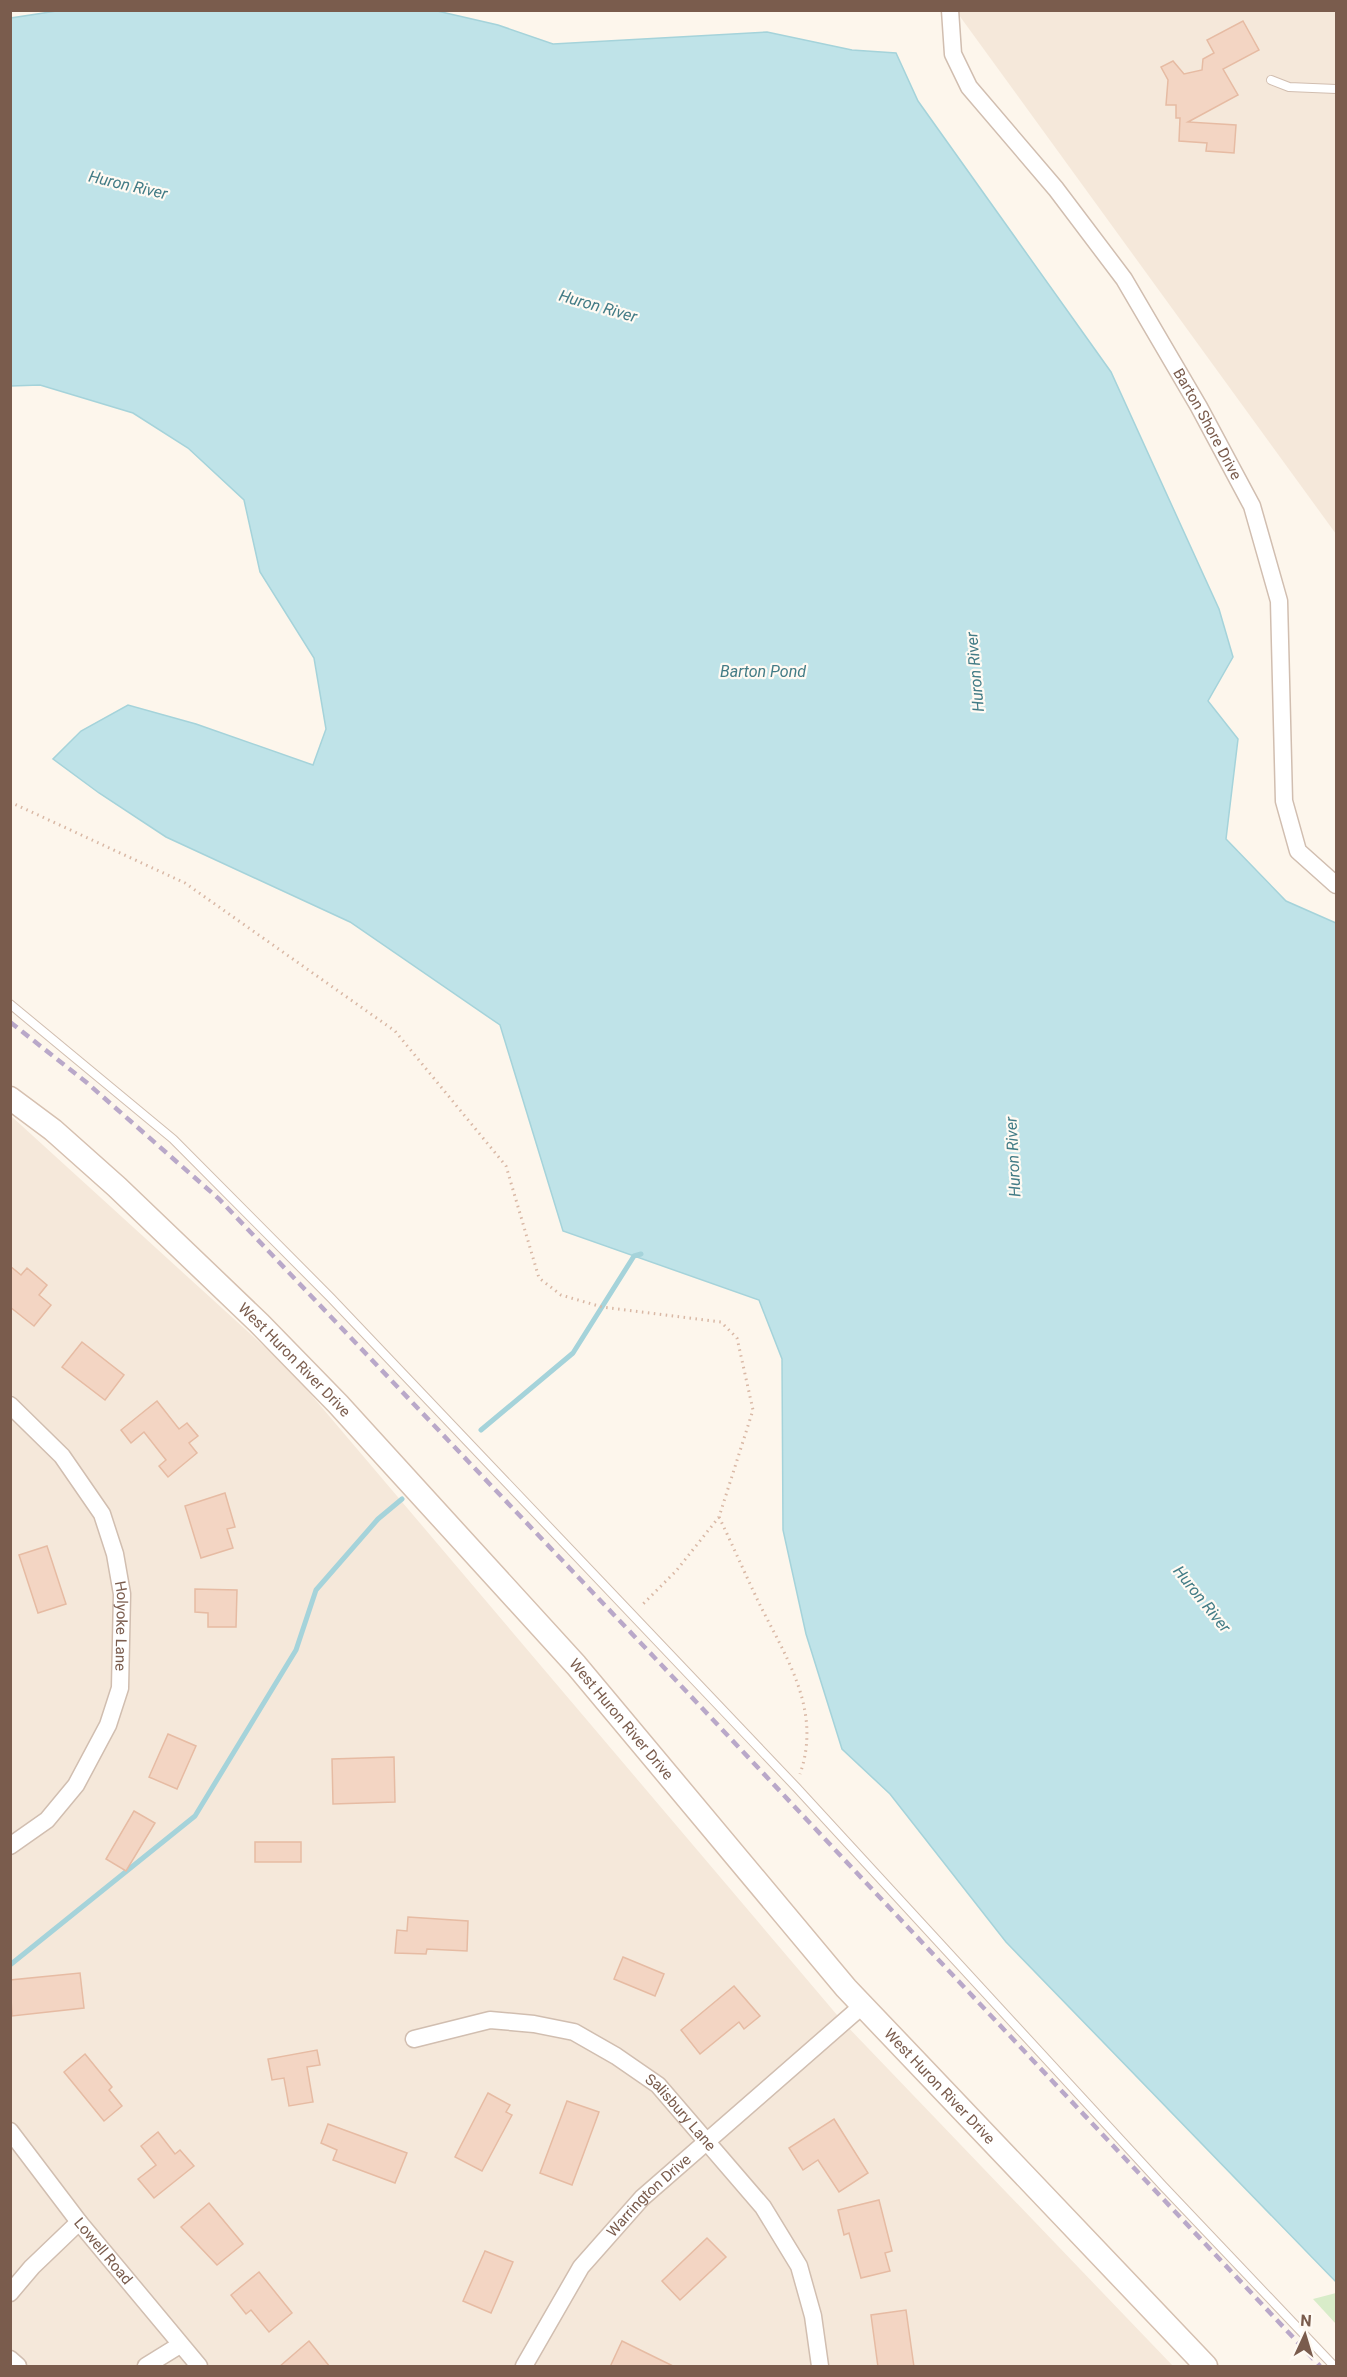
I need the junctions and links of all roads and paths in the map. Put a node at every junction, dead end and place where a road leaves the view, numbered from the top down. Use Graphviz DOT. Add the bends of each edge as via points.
graph roads {
  1 [pos="950,10"];
  2 [pos="1271,80"];
  3 [pos="1336,89"];
  4 [pos="10,802"];
  5 [pos="1336,885"];
  6 [pos="10,1004"];
  7 [pos="10,1098"];
  8 [pos="10,1405"];
  9 [pos="719,1517"];
  10 [pos="632,1615"];
  11 [pos="795,1787"];
  12 [pos="10,1846"];
  13 [pos="862,2006"];
  14 [pos="414,2039"];
  15 [pos="10,2131"];
  16 [pos="705,2142"];
  17 [pos="79,2222"];
  18 [pos="10,2294"];
  19 [pos="180,2345"];
  20 [pos="10,2359"];
  21 [pos="18,2367"];
  22 [pos="146,2367"];
  23 [pos="200,2367"];
  24 [pos="524,2367"];
  25 [pos="820,2367"];
  26 [pos="1206,2367"];
  27 [pos="1334,2367"];
  1 -- 5 [label="street, Barton Shore Drive" via="953,54 969,87 1056,189 1124,279 1252,506 1279,601 1284,801 1298,851"];
  2 -- 3 [label="lane" via="1289,87"];
  4 -- 9 [label="path" via="185,883 395,1030 506,1166 539,1278 561,1296 602,1307 721,1322 737,1338 753,1410"];
  6 -- 10 [label="lane" via="173,1140 331,1298"];
  7 -- 13 [label="street, West Huron River Drive" via="117,1187 338,1404 576,1665"];
  8 -- 12 [label="street, Holyoke Lane" via="62,1456 102,1514 122,1594 120,1688 108,1725 76,1785 47,1820"];
  9 -- 10 [label="path" via="676,1571"];
  9 -- 11 [label="path" via="799,1680 806,1720 806,1757"];
  10 -- 11 [label="lane"];
  11 -- 27 [label="lane"];
  13 -- 16 [label="street, Warrington Drive"];
  13 -- 26 [label="street, West Huron River Drive"];
  14 -- 16 [label="street, Salisbury Lane" via="490,2020 574,2032 658,2085"];
  15 -- 17 [label="street, Lowell Road"];
  16 -- 24 [label="street, Warrington Drive" via="642,2198 581,2267"];
  16 -- 25 [label="street, Salisbury Lane" via="763,2207 799,2266 813,2316"];
  17 -- 18 [label="street"];
  17 -- 19 [label="street, Lowell Road"];
  19 -- 22 [label="street"];
  19 -- 23 [label="street, Lowell Road"];
  20 -- 21 [label="street"];
}
